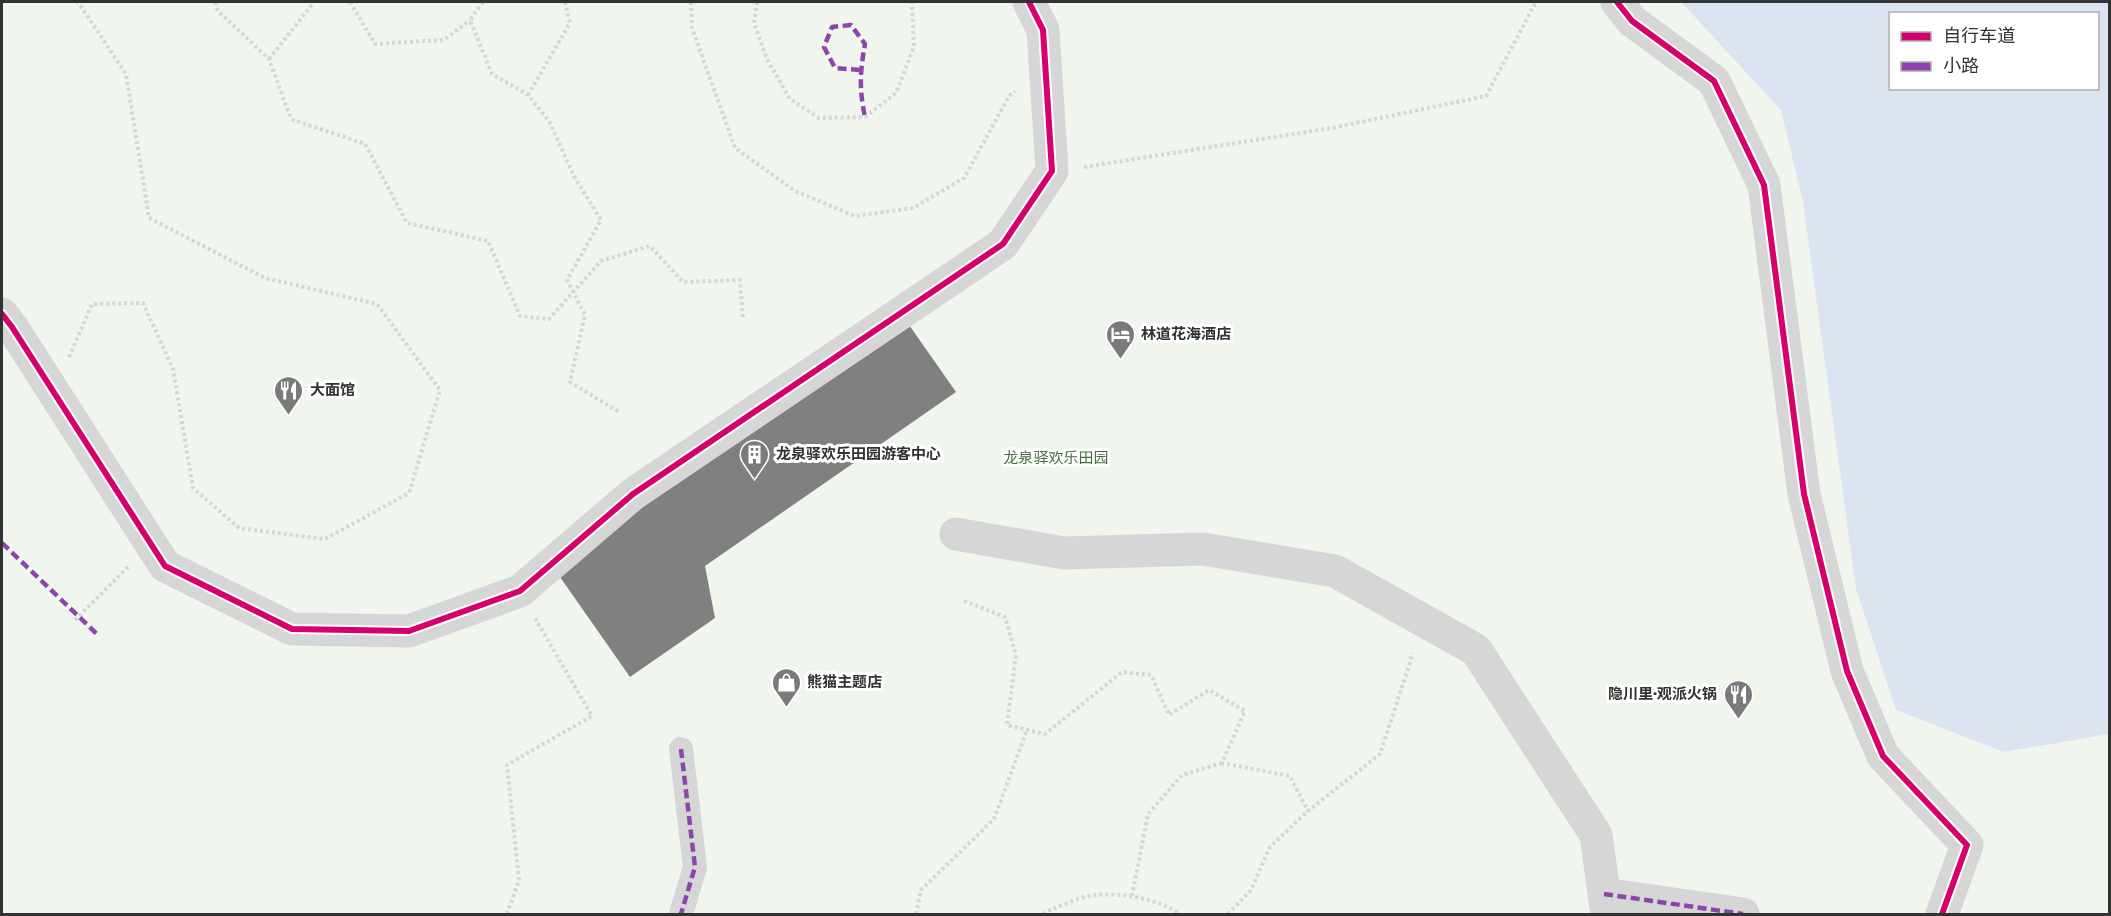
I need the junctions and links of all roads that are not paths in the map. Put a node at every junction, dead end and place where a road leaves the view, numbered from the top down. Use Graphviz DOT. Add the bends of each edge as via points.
graph roads {
  1 [pos="1029,2"];
  2 [pos="1617,2"];
  3 [pos="2,314"];
  4 [pos="956,534"];
  5 [pos="681,748"];
  6 [pos="1606,904"];
  7 [pos="681,915"];
  8 [pos="1743,915"];
  9 [pos="1942,915"];
  1 -- 3 [label="street" via="1043,30 1052,171 1003,244 633,494 520,591 409,631 292,629 165,566"];
  2 -- 9 [label="street" via="1632,21 1714,81 1764,185 1804,494 1847,671 1883,756 1967,845"];
  4 -- 6 [label="street" via="1064,553 1203,549 1335,571 1476,650 1596,835"];
  5 -- 7 [label="street" via="695,867"];
  6 -- 8 [label="street"];
}
